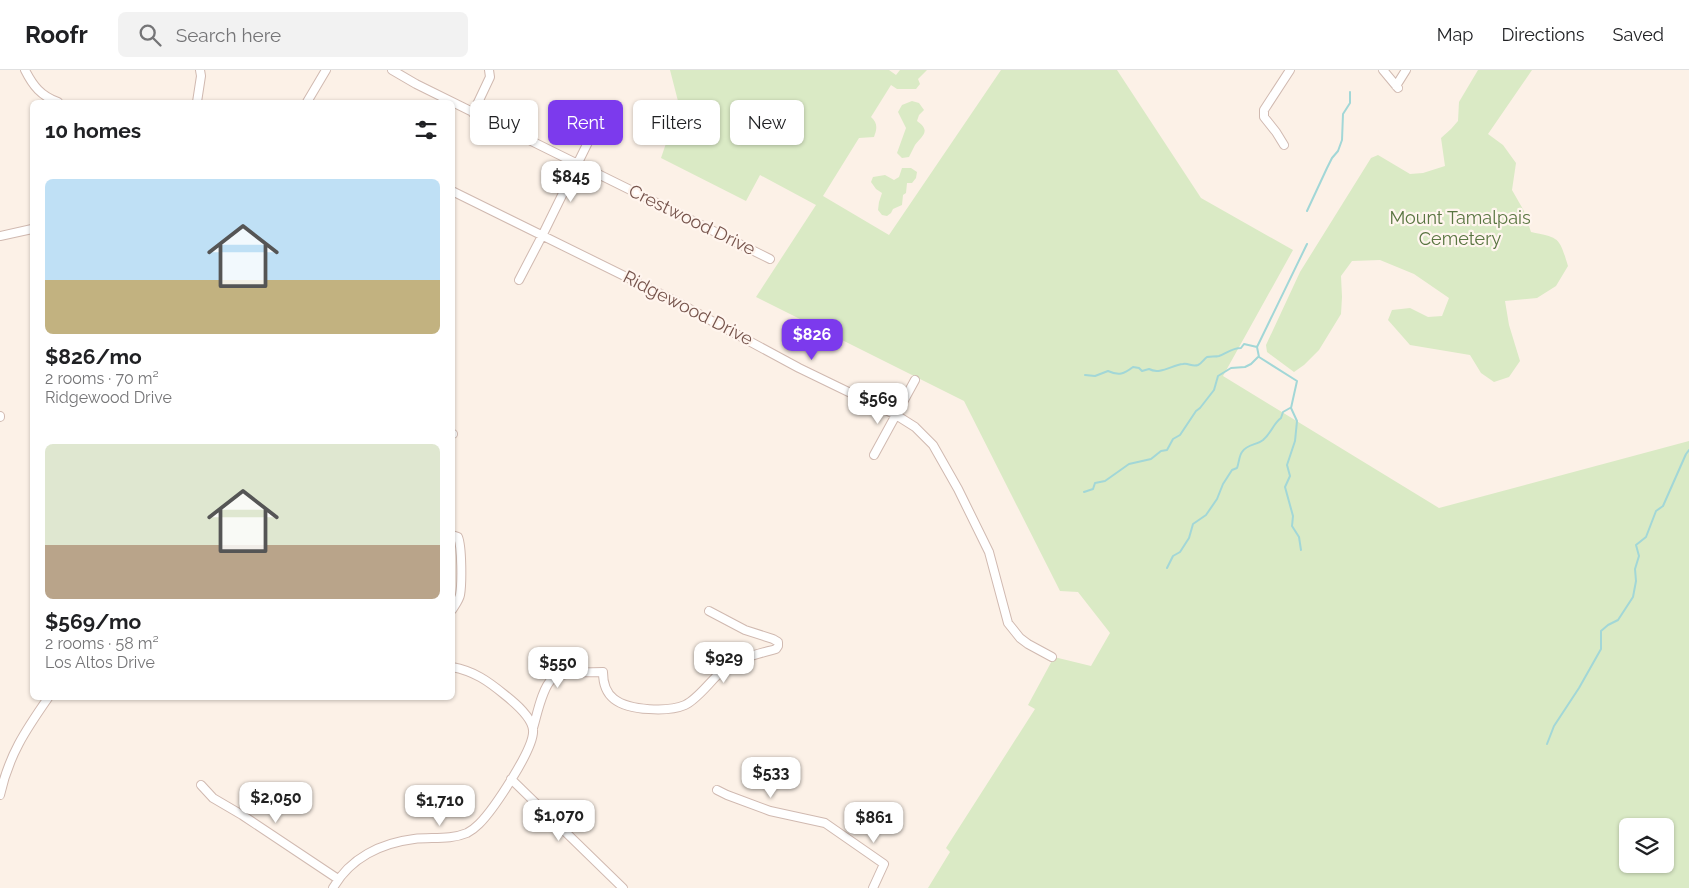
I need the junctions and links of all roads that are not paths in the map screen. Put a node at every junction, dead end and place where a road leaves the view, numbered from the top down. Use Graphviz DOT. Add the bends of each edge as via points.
graph roads {
  1 [pos="25,70"];
  2 [pos="200,70"];
  3 [pos="326,70"];
  4 [pos="392,70"];
  5 [pos="490,70"];
  6 [pos="1290,70"];
  7 [pos="1383,70"];
  8 [pos="1406,70"];
  9 [pos="54,100"];
  10 [pos="197,100"];
  11 [pos="308,100"];
  12 [pos="447,100"];
  13 [pos="479,100"];
  14 [pos="455,104"];
  15 [pos="470,111"];
  16 [pos="538,145"];
  17 [pos="586,145"];
  18 [pos="1284,146"];
  19 [pos="577,164"];
  20 [pos="455,192"];
  21 [pos="30,229"];
  22 [pos="543,234"];
  23 [pos="0,236"];
  24 [pos="770,259"];
  25 [pos="519,280"];
  26 [pos="915,380"];
  27 [pos="896,415"];
  28 [pos="874,455"];
  29 [pos="455,536"];
  30 [pos="455,604"];
  31 [pos="710,611"];
  32 [pos="1052,657"];
  33 [pos="455,668"];
  34 [pos="47,700"];
  35 [pos="533,728"];
  36 [pos="511,779"];
  37 [pos="201,786"];
  38 [pos="717,790"];
  39 [pos="0,795"];
  40 [pos="338,880"];
  41 [pos="333,888"];
  42 [pos="623,888"];
  43 [pos="872,888"];
  1 -- 9 [label="street" via="40,94"];
  2 -- 10 [label="street"];
  3 -- 11 [label="street"];
  4 -- 12 [label="street, Crestwood Drive"];
  5 -- 13 [label="street"];
  6 -- 18 [label="street" via="1264,110 1264,118"];
  7 -- 8 [label="street" via="1397,87"];
  14 -- 15 [label="street, Crestwood Drive"];
  16 -- 19 [label="street, Crestwood Drive"];
  17 -- 19 [label="street"];
  19 -- 22 [label="street"];
  19 -- 24 [label="street, Crestwood Drive"];
  20 -- 22 [label="street, Ridgewood Drive"];
  21 -- 23 [label="street"];
  22 -- 25 [label="street"];
  22 -- 27 [label="street, Ridgewood Drive"];
  26 -- 27 [label="street"];
  27 -- 28 [label="street"];
  27 -- 32 [label="street, Ridgewood Drive" via="915,427 933,446 958,489 989,552 1008,623 1020,638"];
  29 -- 30 [label="street" via="460,542 461,569 460,594"];
  31 -- 35 [label="street" via="745,630 773,638 778,646 723,669 681,707 652,710 632,707 614,699 603,684 602,672 557,675 545,689"];
  33 -- 35 [label="street" via="474,673 492,684 522,711"];
  34 -- 39 [label="street" via="11,758"];
  35 -- 36 [label="street" via="530,747"];
  36 -- 40 [label="street" via="478,825 467,832 412,840 374,850 364,855"];
  36 -- 42 [label="street"];
  37 -- 40 [label="street" via="213,798"];
  38 -- 43 [label="street" via="770,811 825,823 884,864"];
  40 -- 41 [label="street"];
}
